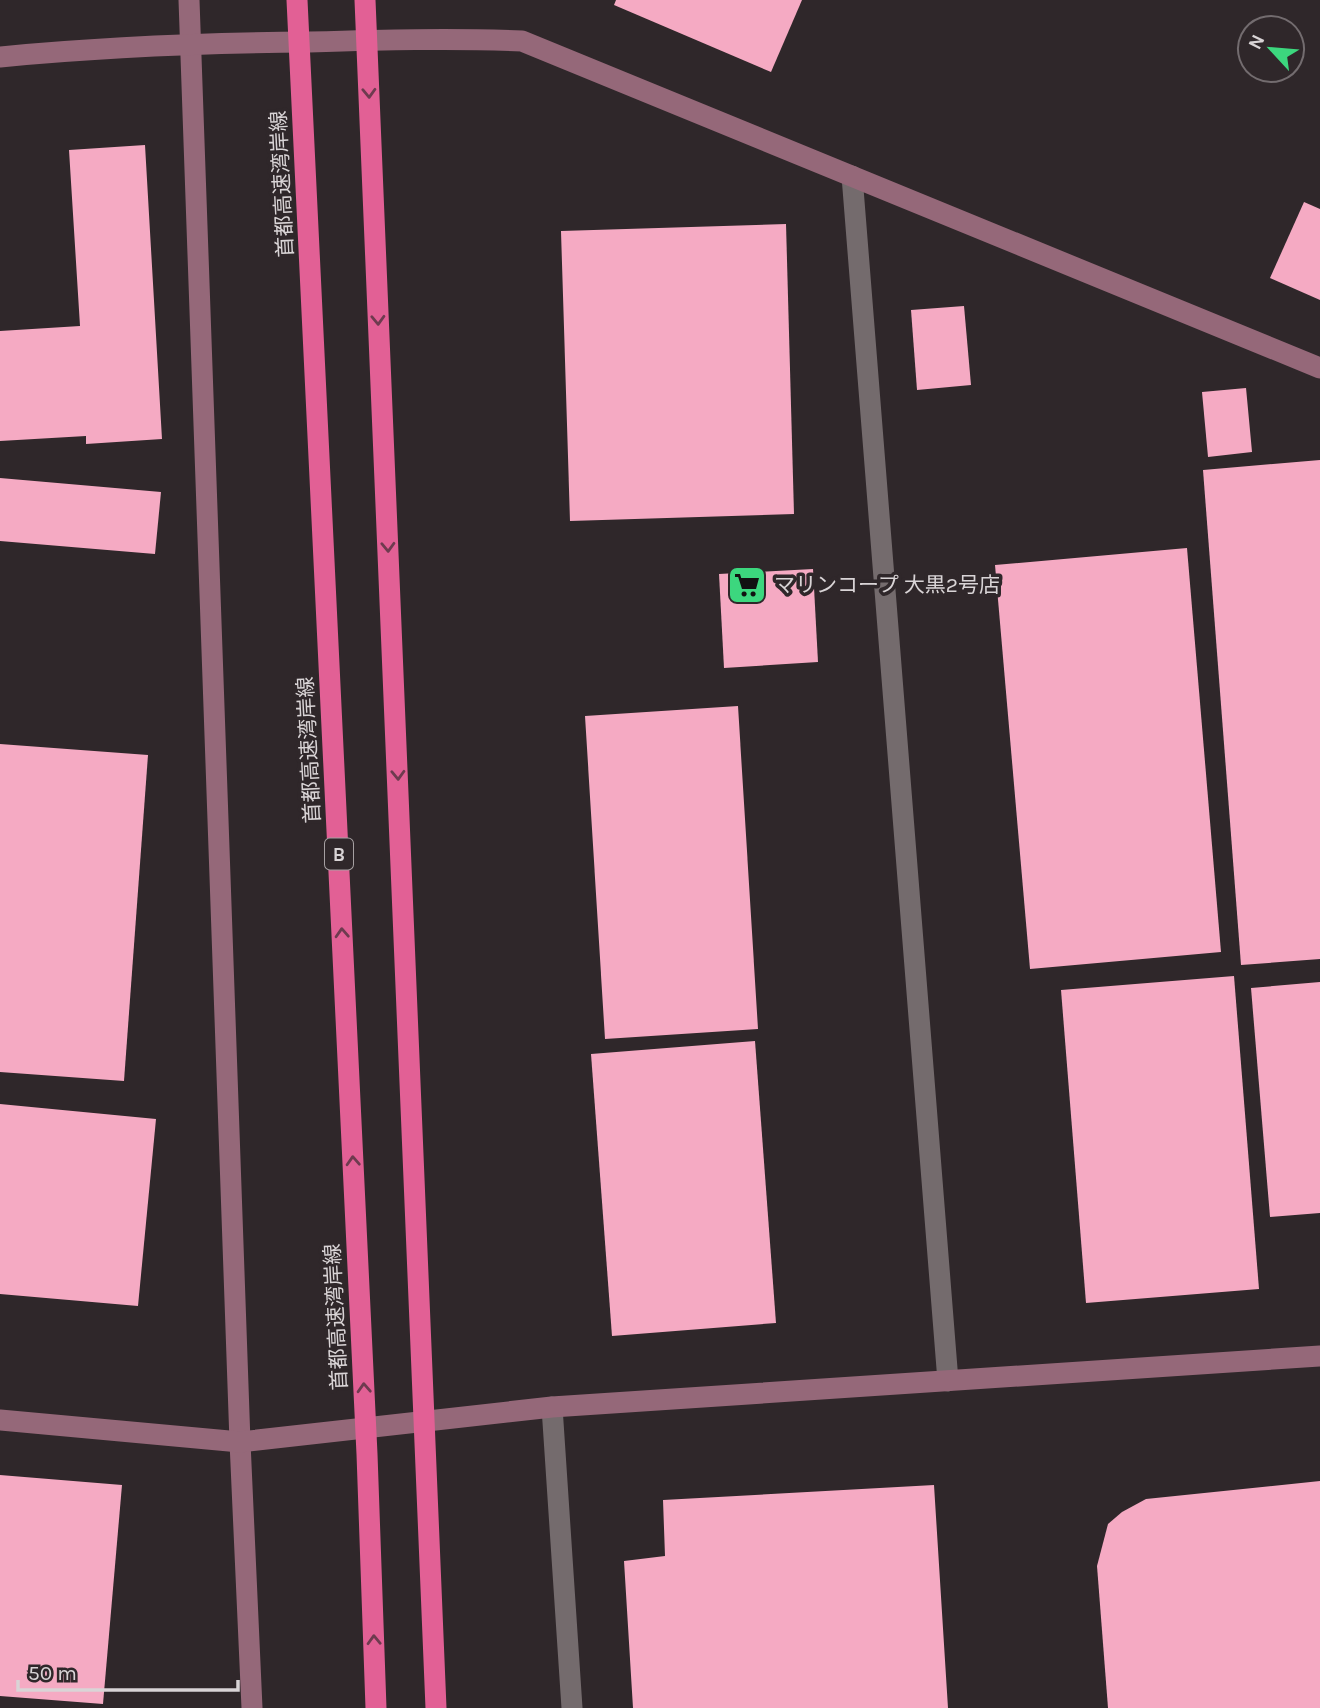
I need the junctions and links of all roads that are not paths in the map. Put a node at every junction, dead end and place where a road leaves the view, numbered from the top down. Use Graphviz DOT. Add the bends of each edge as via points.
graph roads {
  1 [pos="189,0"];
  2 [pos="298,0"];
  3 [pos="365,0"];
  4 [pos="191,44"];
  5 [pos="0,57"];
  6 [pos="852,176"];
  7 [pos="1320,368"];
  8 [pos="1320,1356"];
  9 [pos="948,1381"];
  10 [pos="552,1407"];
  11 [pos="0,1420"];
  12 [pos="240,1442"];
  13 [pos="252,1708"];
  14 [pos="376,1708"];
  15 [pos="436,1708"];
  16 [pos="572,1708"];
  1 -- 4 [label="street"];
  14 -- 2 [label="highway, 首都高速湾岸線 / B, one-way"];
  3 -- 15 [label="highway, one-way"];
  4 -- 5 [label="street"];
  4 -- 6 [label="street" via="522,41"];
  4 -- 12 [label="street"];
  6 -- 7 [label="street"];
  6 -- 9 [label="street"];
  8 -- 9 [label="street"];
  9 -- 10 [label="street"];
  10 -- 12 [label="street"];
  10 -- 16 [label="street"];
  11 -- 12 [label="street"];
  12 -- 13 [label="street"];
}
